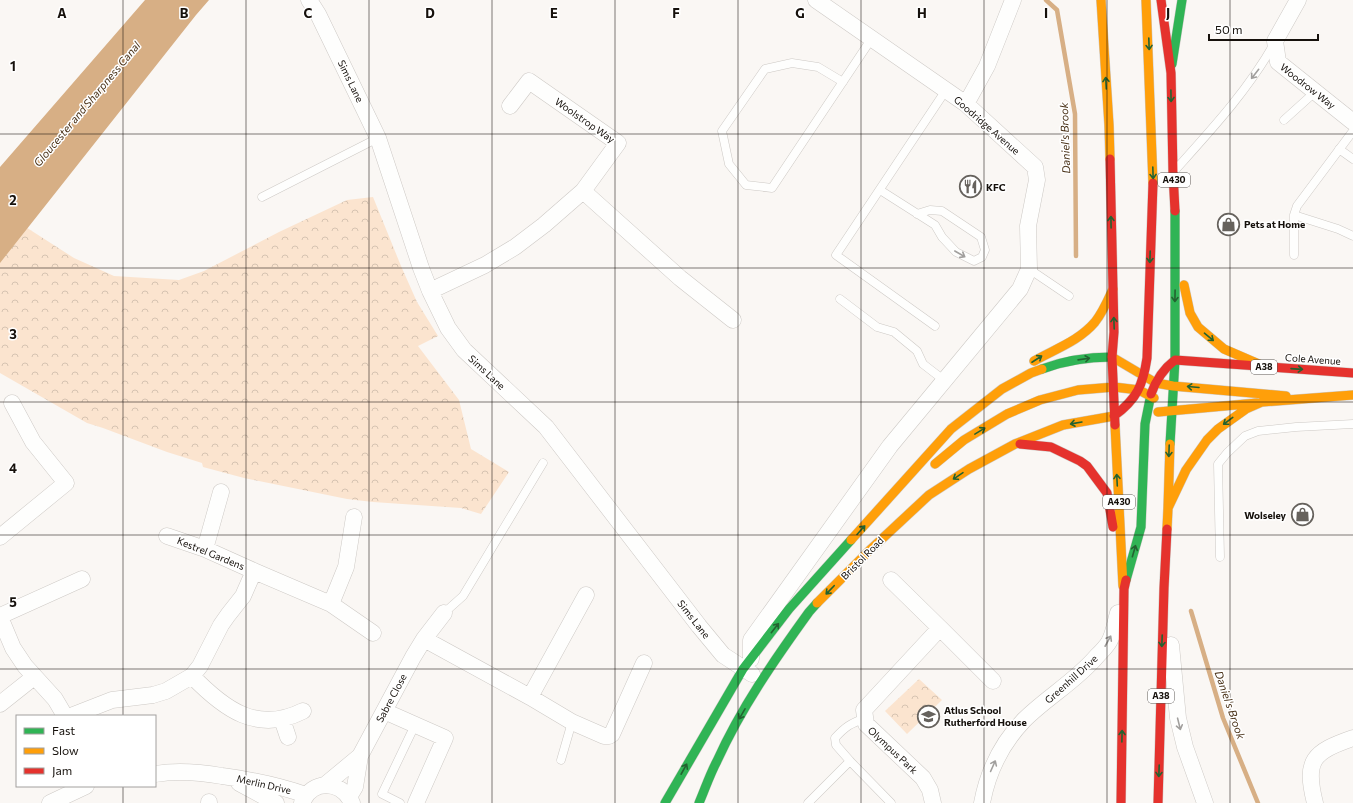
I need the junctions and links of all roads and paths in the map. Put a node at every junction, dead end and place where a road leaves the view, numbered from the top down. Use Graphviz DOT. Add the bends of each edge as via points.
graph roads {
  1 [pos="309,0"];
  2 [pos="816,0"];
  3 [pos="1013,0"];
  4 [pos="1161,0"];
  5 [pos="1182,0"];
  6 [pos="1298,0"];
  7 [pos="1307,0"];
  8 [pos="1146,2"];
  9 [pos="1100,4"];
  10 [pos="1286,23"];
  11 [pos="872,38"];
  12 [pos="1275,41"];
  13 [pos="1171,73"];
  14 [pos="843,82"];
  15 [pos="1115,82"];
  16 [pos="946,90"];
  17 [pos="1315,92"];
  18 [pos="966,104"];
  19 [pos="510,106"];
  20 [pos="1284,120"];
  21 [pos="1353,122"];
  22 [pos="1353,131"];
  23 [pos="378,138"];
  24 [pos="1339,149"];
  25 [pos="1353,159"];
  26 [pos="1110,164"];
  27 [pos="1173,173"];
  28 [pos="880,190"];
  29 [pos="583,191"];
  30 [pos="1153,195"];
  31 [pos="262,197"];
  32 [pos="917,214"];
  33 [pos="1294,215"];
  34 [pos="1176,222"];
  35 [pos="1353,236"];
  36 [pos="1294,255"];
  37 [pos="1029,269"];
  38 [pos="1113,289"];
  39 [pos="1020,290"];
  40 [pos="430,291"];
  41 [pos="1069,296"];
  42 [pos="840,299"];
  43 [pos="733,320"];
  44 [pos="935,326"];
  45 [pos="1112,357"];
  46 [pos="1147,358"];
  47 [pos="1175,360"];
  48 [pos="1266,367"];
  49 [pos="1353,373"];
  50 [pos="1144,377"];
  51 [pos="945,381"];
  52 [pos="1156,382"];
  53 [pos="1173,386"];
  54 [pos="1114,387"];
  55 [pos="1139,390"];
  56 [pos="1353,394"];
  57 [pos="1151,395"];
  58 [pos="1316,399"];
  59 [pos="1262,402"];
  60 [pos="12,403"];
  61 [pos="1171,412"];
  62 [pos="1140,413"];
  63 [pos="1114,416"];
  64 [pos="963,418"];
  65 [pos="1353,424"];
  66 [pos="1015,444"];
  67 [pos="543,463"];
  68 [pos="221,492"];
  69 [pos="883,506"];
  70 [pos="1168,508"];
  71 [pos="354,517"];
  72 [pos="167,536"];
  73 [pos="0,538"];
  74 [pos="205,549"];
  75 [pos="1220,557"];
  76 [pos="254,571"];
  77 [pos="82,580"];
  78 [pos="891,580"];
  79 [pos="1164,588"];
  80 [pos="1124,589"];
  81 [pos="586,595"];
  82 [pos="331,604"];
  83 [pos="444,613"];
  84 [pos="0,616"];
  85 [pos="940,628"];
  86 [pos="373,633"];
  87 [pos="424,639"];
  88 [pos="644,663"];
  89 [pos="747,664"];
  90 [pos="192,676"];
  91 [pos="34,677"];
  92 [pos="762,680"];
  93 [pos="993,681"];
  94 [pos="530,697"];
  95 [pos="0,704"];
  96 [pos="303,711"];
  97 [pos="384,711"];
  98 [pos="64,715"];
  99 [pos="73,715"];
  100 [pos="865,718"];
  101 [pos="282,719"];
  102 [pos="572,722"];
  103 [pos="415,725"];
  104 [pos="288,737"];
  105 [pos="1353,738"];
  106 [pos="360,756"];
  107 [pos="561,760"];
  108 [pos="717,760"];
  109 [pos="850,761"];
  110 [pos="156,774"];
  111 [pos="221,776"];
  112 [pos="325,785"];
  113 [pos="84,787"];
  114 [pos="692,797"];
  115 [pos="304,799"];
  116 [pos="351,800"];
  117 [pos="50,803"];
  118 [pos="276,803"];
  119 [pos="400,803"];
  120 [pos="416,803"];
  121 [pos="665,803"];
  122 [pos="699,803"];
  123 [pos="808,803"];
  124 [pos="891,803"];
  125 [pos="933,803"];
  126 [pos="982,803"];
  127 [pos="1121,803"];
  128 [pos="1158,803"];
  129 [pos="1205,803"];
  130 [pos="1316,803"];
  1 -- 23 [label="street, Sims Lane"];
  2 -- 11 [label="street, Goodridge Avenue"];
  3 -- 18 [label="street" via="987,66"];
  4 -- 13 [label="main road, A430"];
  5 -- 13 [label="main road"];
  6 -- 10 [label="street"];
  7 -- 10 [label="street"];
  8 -- 30 [label="main road, A430, one-way"];
  26 -- 9 [label="main road, A430, one-way"];
  10 -- 12 [label="street"];
  11 -- 14 [label="lane"];
  11 -- 16 [label="street, Goodridge Avenue"];
  12 -- 17 [label="street, Woodrow Way" via="1278,62"];
  12 -- 27 [label="lane, one-way" via="1262,65"];
  13 -- 27 [label="main road, A430, one-way"];
  14 -- 14 [label="lane" via="818,67 792,63 765,69 722,132 729,164 746,185 772,188"];
  15 -- 26 [label="main road, A430"];
  16 -- 18 [label="street, Goodridge Avenue"];
  16 -- 28 [label="lane"];
  17 -- 20 [label="lane"];
  17 -- 21 [label="street, Woodrow Way"];
  18 -- 37 [label="street, Goodridge Avenue" via="1035,167 1037,180 1028,226"];
  19 -- 29 [label="street, Woolstrop Way" via="529,81 618,143"];
  22 -- 24 [label="lane"];
  23 -- 31 [label="lane"];
  23 -- 40 [label="street, Sims Lane"];
  24 -- 25 [label="lane"];
  24 -- 33 [label="lane" via="1297,206"];
  38 -- 26 [label="main road, A430, one-way"];
  27 -- 30 [label="lane"];
  27 -- 34 [label="main road, A430"];
  28 -- 32 [label="lane"];
  28 -- 44 [label="lane" via="836,255"];
  29 -- 40 [label="street, Woolstrop Way" via="515,247 485,265"];
  29 -- 43 [label="street" via="680,278"];
  30 -- 46 [label="main road, A430, one-way"];
  32 -- 32 [label="lane, one-way" via="935,226 956,252 974,260 982,257 985,250 981,237 942,211 930,210"];
  33 -- 35 [label="lane"];
  33 -- 36 [label="lane"];
  34 -- 47 [label="main road, A430, one-way"];
  34 -- 48 [label="main road, one-way" via="1185,291 1190,313 1198,327 1224,349"];
  37 -- 39 [label="street, Goodridge Avenue"];
  37 -- 41 [label="lane"];
  45 -- 38 [label="main road, A430, one-way"];
  64 -- 38 [label="main road, one-way" via="996,387 1090,327 1105,307"];
  39 -- 51 [label="street, Bristol Road"];
  40 -- 89 [label="street, Sims Lane" via="448,328 464,350 546,427 703,632 723,655"];
  42 -- 51 [label="lane" via="877,327 894,332 917,351 923,364"];
  45 -- 46 [label="main road, Bristol Road"];
  45 -- 50 [label="main road"];
  45 -- 54 [label="main road, A430"];
  64 -- 45 [label="main road, Bristol Road, one-way" via="1002,389 1031,373 1062,362"];
  46 -- 47 [label="main road, Cole Avenue"];
  46 -- 50 [label="main road"];
  47 -- 48 [label="main road, Cole Avenue / A38"];
  47 -- 52 [label="main road" via="1166,365"];
  47 -- 53 [label="main road, A430"];
  48 -- 49 [label="main road, Cole Avenue / A38, one-way"];
  50 -- 52 [label="main road"];
  50 -- 55 [label="main road"];
  51 -- 89 [label="street, Bristol Road" via="890,446 751,640"];
  52 -- 53 [label="main road"];
  52 -- 57 [label="main road"];
  58 -- 53 [label="main road, one-way"];
  53 -- 61 [label="main road, A430"];
  54 -- 55 [label="main road"];
  54 -- 63 [label="main road, A430"];
  69 -- 54 [label="main road, one-way" via="964,440 1007,414 1040,400 1078,390"];
  55 -- 57 [label="main road"];
  55 -- 63 [label="main road" via="1129,404"];
  56 -- 58 [label="main road, A38"];
  57 -- 61 [label="main road"];
  57 -- 62 [label="main road"];
  58 -- 59 [label="main road, A38"];
  59 -- 61 [label="main road, A38"];
  59 -- 70 [label="main road, A38, one-way" via="1232,418 1208,440 1186,470"];
  60 -- 73 [label="street" via="33,442 66,483"];
  61 -- 62 [label="main road, Bristol Road"];
  61 -- 70 [label="main road, one-way"];
  62 -- 63 [label="main road, Bristol Road"];
  80 -- 62 [label="main road, one-way" via="1141,527 1145,424"];
  63 -- 66 [label="main road, Bristol Road, one-way" via="1063,425"];
  80 -- 63 [label="main road, A430, one-way"];
  64 -- 69 [label="main road, Bristol Road"];
  65 -- 75 [label="lane" via="1258,431 1245,436 1227,453 1218,464"];
  66 -- 80 [label="main road" via="1051,447 1087,466 1107,493"];
  66 -- 92 [label="main road, Bristol Road, one-way" via="929,495 870,550 809,612"];
  67 -- 83 [label="lane" via="463,596"];
  68 -- 74 [label="street"];
  89 -- 69 [label="main road, Bristol Road, one-way" via="789,609"];
  70 -- 79 [label="main road, A38"];
  71 -- 82 [label="street" via="346,567"];
  72 -- 74 [label="street, Kestrel Gardens"];
  74 -- 76 [label="street, Kestrel Gardens"];
  76 -- 82 [label="street, Kestrel Gardens"];
  76 -- 90 [label="street, Kestrel Gardens" via="244,596 221,625 200,666"];
  77 -- 84 [label="street"];
  78 -- 85 [label="street"];
  79 -- 128 [label="main road, A38, one-way"];
  79 -- 129 [label="street, one-way" via="1169,609 1178,718 1185,747"];
  126 -- 80 [label="street, Greenhill Drive, one-way" via="993,763 1008,740 1024,720 1085,668 1108,642"];
  127 -- 80 [label="main road, one-way"];
  81 -- 94 [label="street"];
  82 -- 86 [label="street, Kestrel Gardens"];
  83 -- 87 [label="street, Sabre Close"];
  84 -- 91 [label="street" via="14,648"];
  85 -- 93 [label="street"];
  85 -- 100 [label="street, Olympus Park" via="864,710"];
  87 -- 94 [label="street"];
  87 -- 97 [label="street, Sabre Close"];
  88 -- 102 [label="street" via="612,734 604,736"];
  89 -- 92 [label="street, Sims Lane"];
  121 -- 89 [label="main road, Bristol Road, one-way"];
  90 -- 99 [label="street, Kestrel Gardens" via="166,691 112,700"];
  90 -- 101 [label="street" via="210,695 247,717 263,720"];
  91 -- 95 [label="street"];
  91 -- 98 [label="street" via="55,699"];
  92 -- 108 [label="main road, Bristol Road, one-way"];
  94 -- 102 [label="street"];
  96 -- 101 [label="street"];
  97 -- 103 [label="street"];
  97 -- 106 [label="street, Sabre Close"];
  100 -- 109 [label="lane" via="849,724 835,738 836,745"];
  100 -- 125 [label="street, Olympus Park" via="866,724 922,778 930,790"];
  101 -- 104 [label="street"];
  102 -- 107 [label="lane"];
  103 -- 119 [label="lane" via="382,794"];
  103 -- 120 [label="street" via="445,738"];
  105 -- 130 [label="street" via="1325,748 1313,761 1310,782"];
  106 -- 112 [label="street, Sabre Close"];
  106 -- 116 [label="street, Sabre Close"];
  108 -- 114 [label="main road"];
  108 -- 122 [label="main road, Bristol Road"];
  109 -- 123 [label="lane"];
  109 -- 124 [label="lane"];
  110 -- 111 [label="street, Merlin Drive" via="199,772"];
  111 -- 115 [label="street, Merlin Drive" via="279,786"];
  111 -- 118 [label="street, Merlin Drive" via="248,787"];
  112 -- 115 [label="street, Sabre Close" via="311,790"];
  112 -- 116 [label="street" via="343,790"];
  113 -- 117 [label="street"];
}
